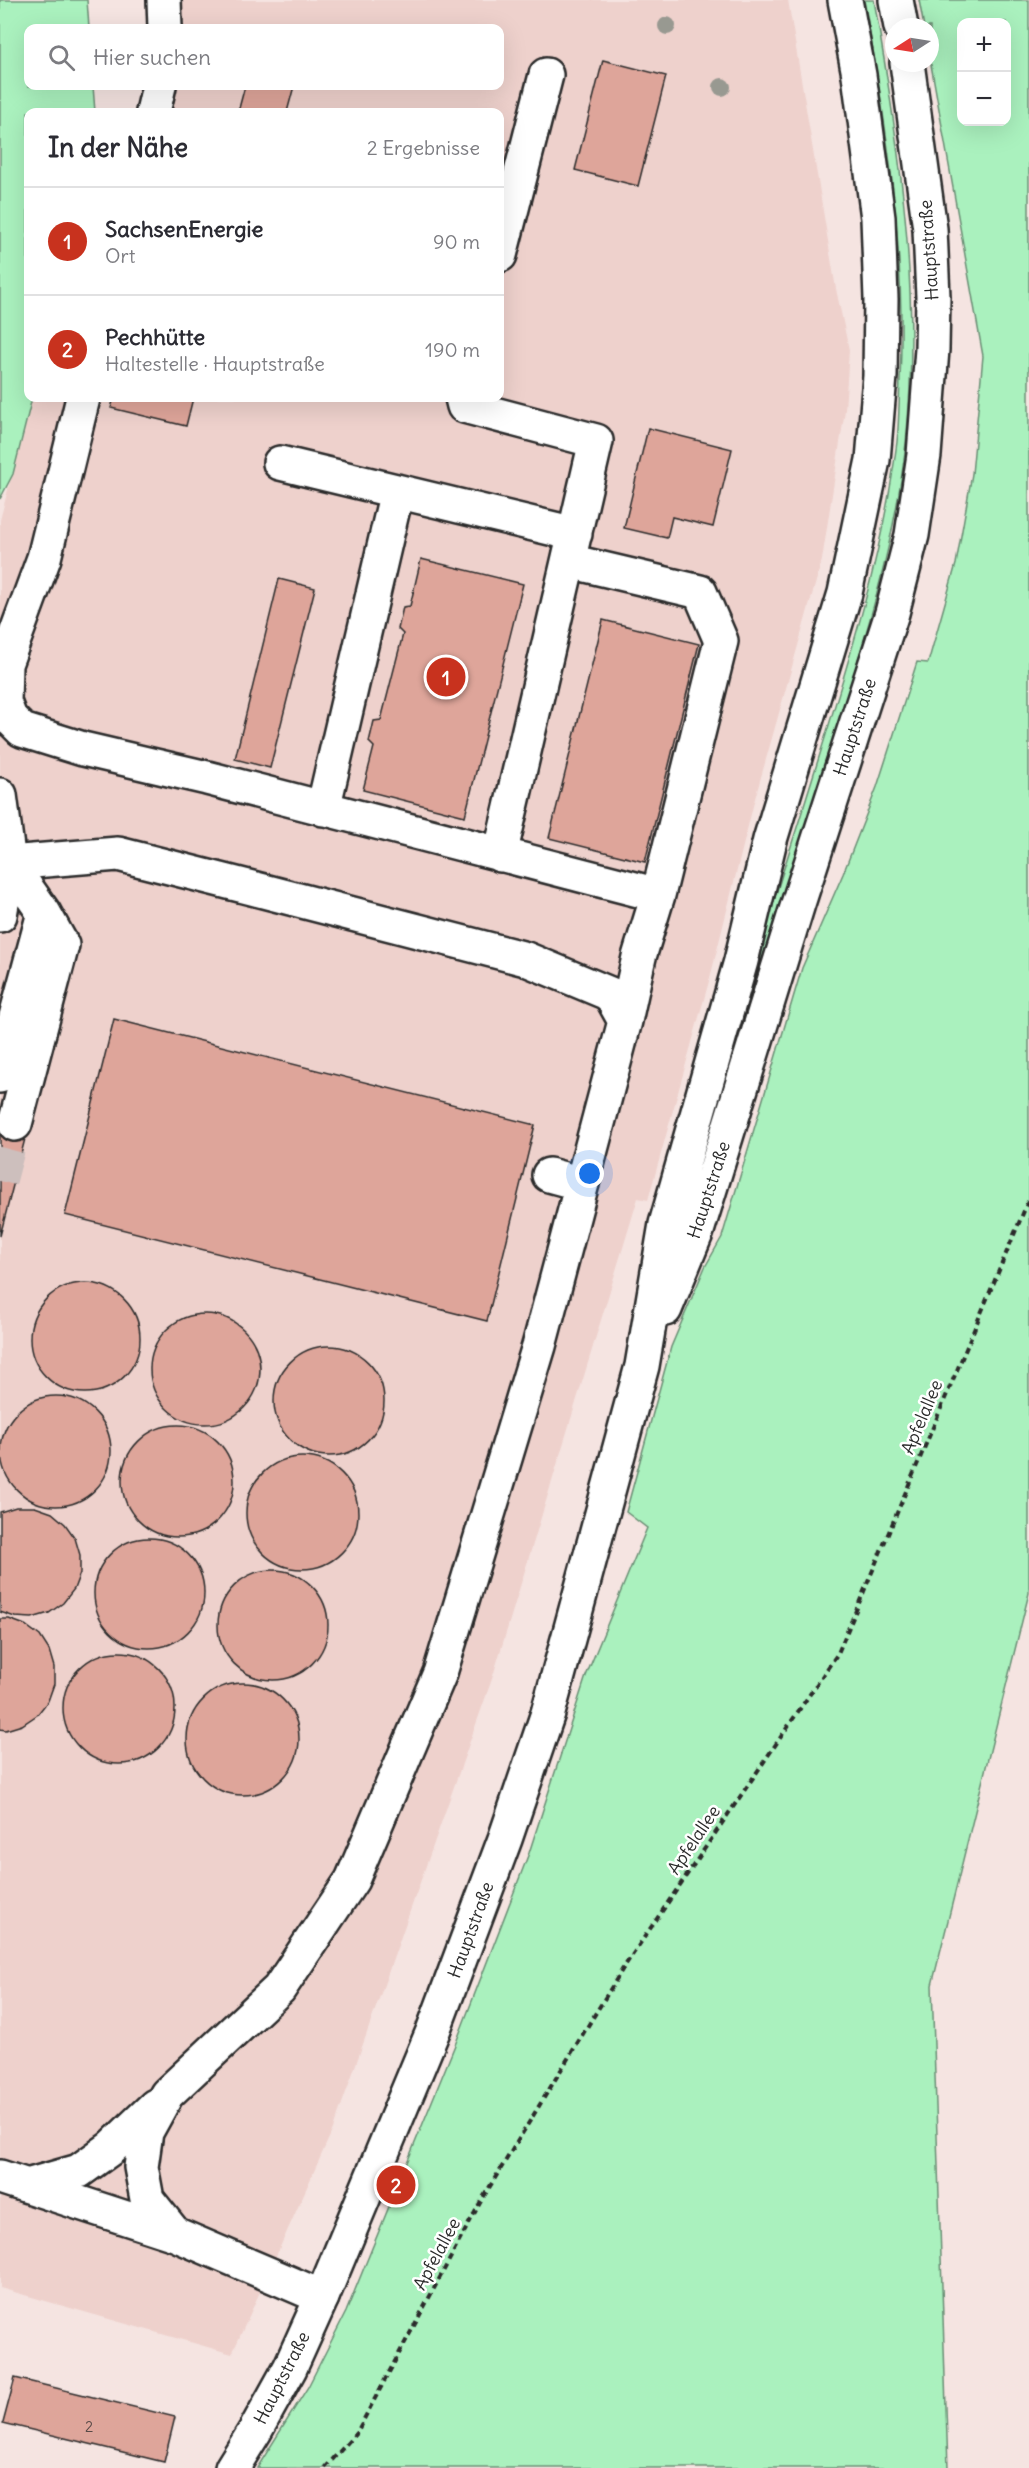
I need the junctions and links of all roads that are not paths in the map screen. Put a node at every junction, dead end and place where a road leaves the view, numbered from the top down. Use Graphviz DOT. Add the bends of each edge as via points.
graph roads {
  1 [pos="164,0"];
  2 [pos="845,0"];
  3 [pos="896,0"];
  4 [pos="899,18"];
  5 [pos="165,24"];
  6 [pos="908,72"];
  7 [pos="546,75"];
  8 [pos="158,90"];
  9 [pos="154,108"];
  10 [pos="504,239"];
  11 [pos="82,402"];
  12 [pos="463,402"];
  13 [pos="280,463"];
  14 [pos="397,491"];
  15 [pos="572,548"];
  16 [pos="2,708"];
  17 [pos="0,795"];
  18 [pos="323,809"];
  19 [pos="500,855"];
  20 [pos="4,865"];
  21 [pos="658,896"];
  22 [pos="44,913"];
  23 [pos="0,915"];
  24 [pos="625,1021"];
  25 [pos="0,1076"];
  26 [pos="15,1124"];
  27 [pos="549,1175"];
  28 [pos="582,1184"];
  29 [pos="642,1366"];
  30 [pos="167,2094"];
  31 [pos="15,2181"];
  32 [pos="175,2234"];
  33 [pos="322,2297"];
  34 [pos="232,2468"];
  1 -- 5 [label="main road"];
  2 -- 29 [label="main road, Hauptstraße" via="878,219 880,376 873,460 844,593 770,840 741,961 666,1224"];
  3 -- 4 [label="main road"];
  6 -- 29 [label="main road, Hauptstraße" via="930,229 933,297 924,454 912,535 892,613 697,1231"];
  7 -- 10 [label="main road"];
  8 -- 9 [label="main road"];
  11 -- 16 [label="main road" via="44,558 5,664"];
  12 -- 15 [label="main road" via="464,406 596,441"];
  13 -- 14 [label="main road"];
  14 -- 15 [label="main road"];
  14 -- 18 [label="main road"];
  15 -- 19 [label="main road"];
  15 -- 21 [label="main road" via="700,591 721,641"];
  16 -- 18 [label="main road" via="22,730"];
  17 -- 20 [label="main road"];
  18 -- 19 [label="main road"];
  19 -- 21 [label="main road"];
  20 -- 22 [label="main road"];
  20 -- 23 [label="main road"];
  20 -- 24 [label="main road" via="118,854 526,959 610,993"];
  21 -- 24 [label="main road"];
  22 -- 25 [label="main road"];
  22 -- 26 [label="main road" via="62,945"];
  24 -- 28 [label="main road"];
  27 -- 28 [label="main road"];
  28 -- 30 [label="main road" via="539,1346 440,1673 352,1880 279,1989"];
  29 -- 33 [label="main road, Hauptstraße" via="551,1702 505,1839 433,2031"];
  30 -- 31 [label="main road" via="111,2148 79,2171"];
  30 -- 32 [label="main road" via="146,2132 141,2167 147,2199"];
  31 -- 32 [label="main road"];
  32 -- 33 [label="main road"];
  33 -- 34 [label="main road, Hauptstraße" via="290,2368"];
}
